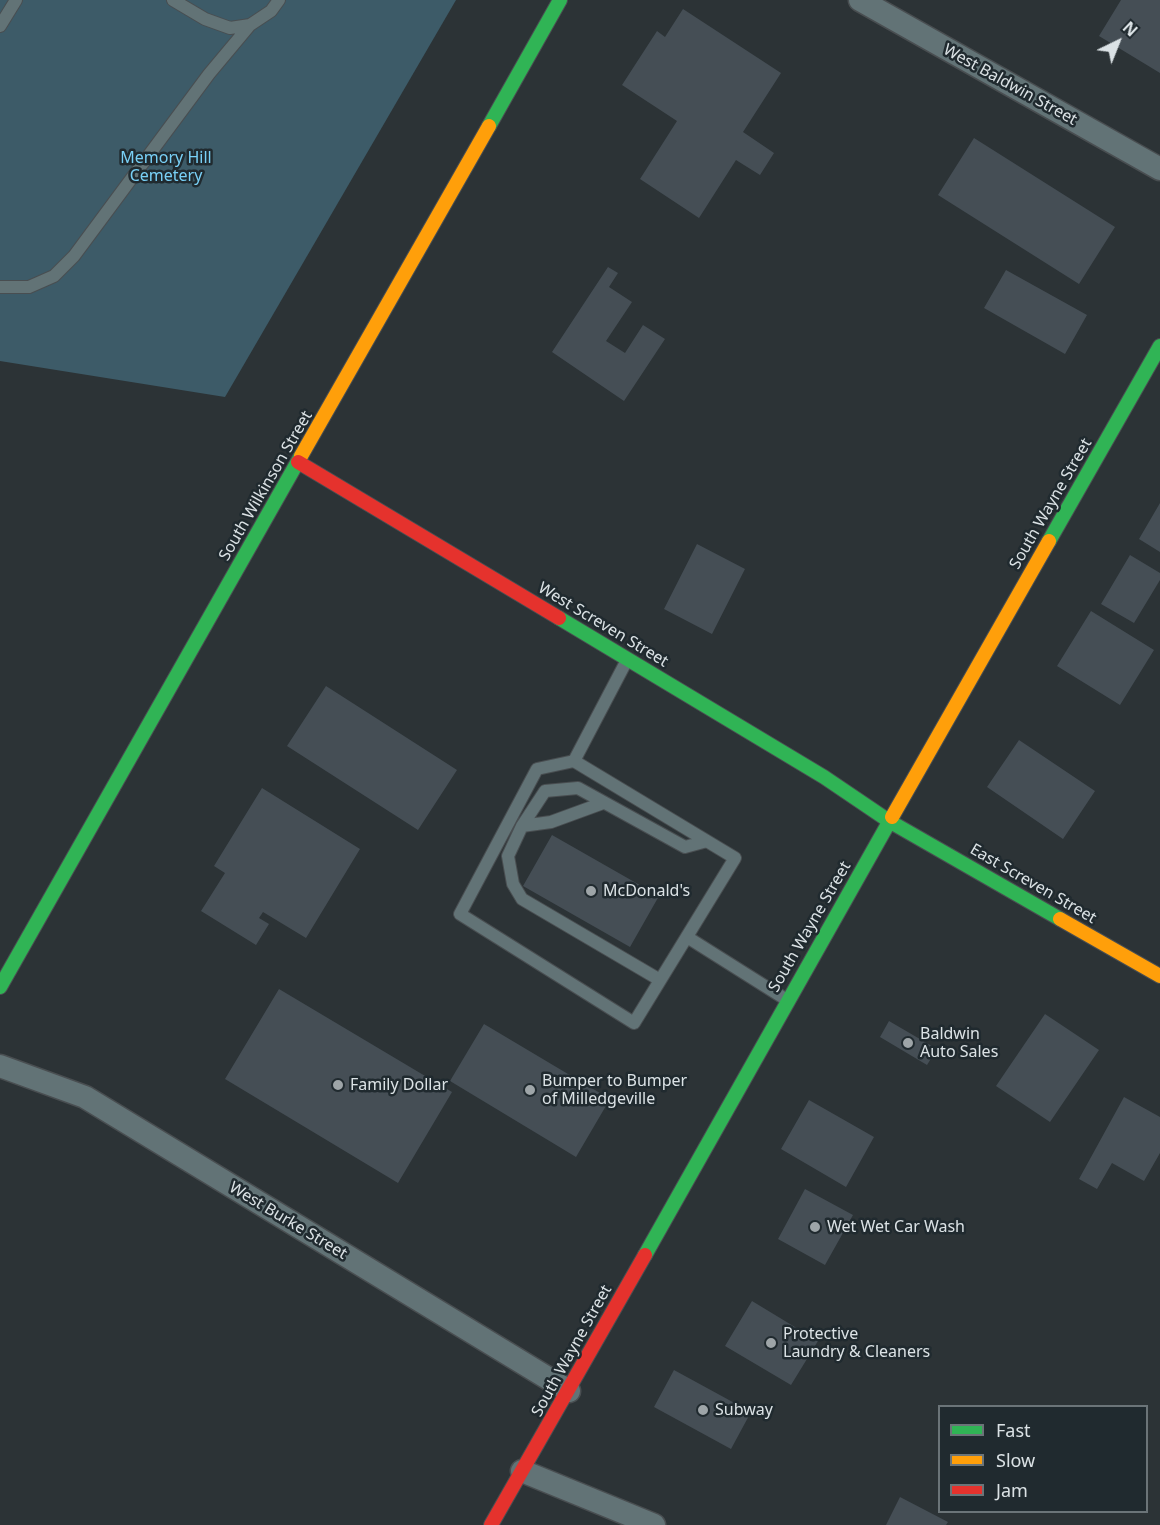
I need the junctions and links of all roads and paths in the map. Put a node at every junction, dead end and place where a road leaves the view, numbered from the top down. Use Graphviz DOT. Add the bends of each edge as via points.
graph roads {
  1 [pos="16,0"];
  2 [pos="173,0"];
  3 [pos="279,0"];
  4 [pos="560,0"];
  5 [pos="860,0"];
  6 [pos="250,25"];
  7 [pos="0,26"];
  8 [pos="1160,169"];
  9 [pos="0,287"];
  10 [pos="1160,346"];
  11 [pos="298,462"];
  12 [pos="627,659"];
  13 [pos="574,761"];
  14 [pos="603,803"];
  15 [pos="889,821"];
  16 [pos="522,826"];
  17 [pos="707,841"];
  18 [pos="687,937"];
  19 [pos="1160,976"];
  20 [pos="660,980"];
  21 [pos="0,987"];
  22 [pos="787,1001"];
  23 [pos="0,1066"];
  24 [pos="569,1391"];
  25 [pos="522,1471"];
  26 [pos="491,1525"];
  27 [pos="654,1525"];
  1 -- 7 [label="lane"];
  2 -- 6 [label="lane" via="230,28"];
  3 -- 6 [label="lane" via="271,11"];
  4 -- 11 [label="street, South Wilkinson Street"];
  5 -- 8 [label="street, West Baldwin Street"];
  6 -- 9 [label="lane" via="74,256 54,276 29,287"];
  10 -- 15 [label="street, South Wayne Street"];
  11 -- 12 [label="street, West Screven Street"];
  11 -- 21 [label="street, South Wilkinson Street"];
  12 -- 13 [label="lane"];
  12 -- 15 [label="street, West Screven Street" via="824,777"];
  13 -- 17 [label="lane"];
  13 -- 20 [label="lane" via="537,769 460,914 634,1023"];
  14 -- 16 [label="lane" via="551,822"];
  14 -- 16 [label="lane" via="578,789 545,791"];
  14 -- 17 [label="lane" via="685,848"];
  15 -- 19 [label="street, East Screven Street"];
  15 -- 22 [label="street, South Wayne Street"];
  16 -- 20 [label="lane" via="508,856 513,884 522,899"];
  17 -- 18 [label="lane" via="735,858"];
  18 -- 20 [label="lane"];
  18 -- 22 [label="lane"];
  22 -- 24 [label="street, South Wayne Street"];
  23 -- 24 [label="street, West Burke Street" via="84,1097"];
  24 -- 25 [label="street, South Wayne Street"];
  25 -- 26 [label="street, South Wayne Street"];
  25 -- 27 [label="street"];
}
